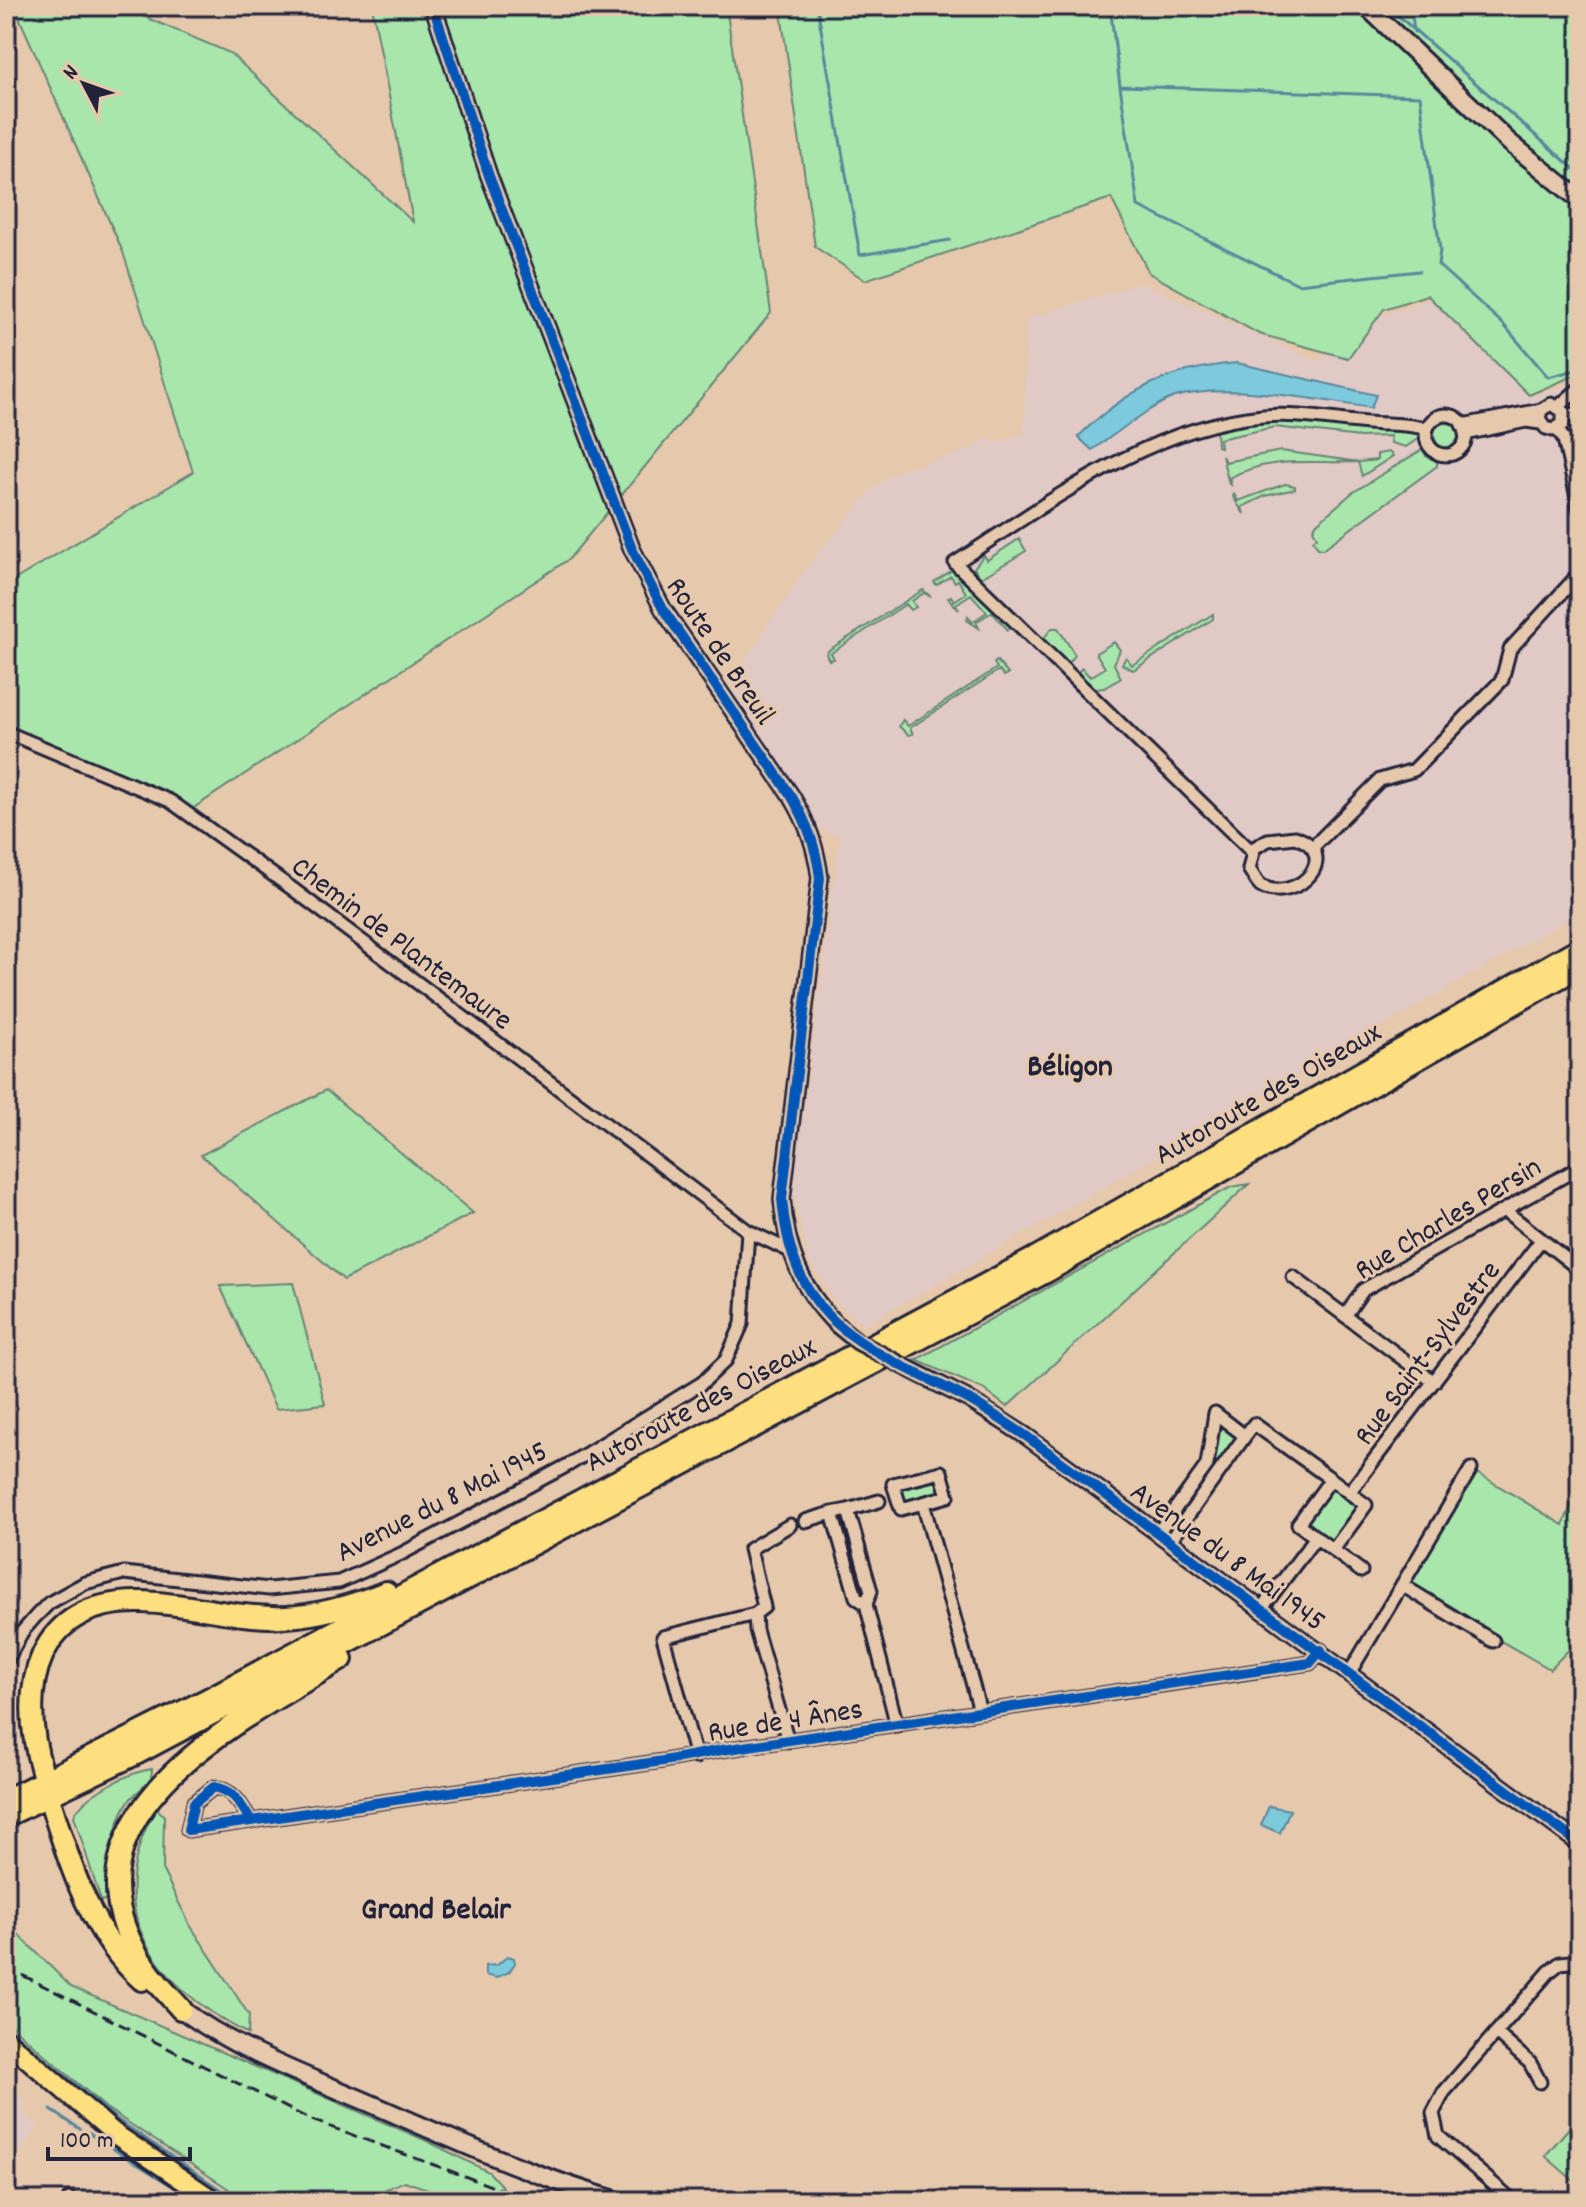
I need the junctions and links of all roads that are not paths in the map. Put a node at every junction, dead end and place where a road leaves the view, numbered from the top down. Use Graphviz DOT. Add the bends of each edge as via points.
graph roads {
  1 [pos="433,6"];
  2 [pos="1366,6"];
  3 [pos="1580,200"];
  4 [pos="1580,388"];
  5 [pos="1562,410"];
  6 [pos="1580,415"];
  7 [pos="1541,417"];
  8 [pos="1427,429"];
  9 [pos="1464,429"];
  10 [pos="1557,429"];
  11 [pos="1580,511"];
  12 [pos="1580,573"];
  13 [pos="6,732"];
  14 [pos="1312,848"];
  15 [pos="1252,852"];
  16 [pos="1580,948"];
  17 [pos="1580,966"];
  18 [pos="1580,1167"];
  19 [pos="1504,1210"];
  20 [pos="748,1231"];
  21 [pos="1541,1240"];
  22 [pos="790,1251"];
  23 [pos="1580,1270"];
  24 [pos="1293,1277"];
  25 [pos="1345,1316"];
  26 [pos="837,1325"];
  27 [pos="1434,1382"];
  28 [pos="1245,1436"];
  29 [pos="1471,1469"];
  30 [pos="1331,1479"];
  31 [pos="1349,1493"];
  32 [pos="879,1501"];
  33 [pos="923,1503"];
  34 [pos="574,1504"];
  35 [pos="848,1510"];
  36 [pos="832,1513"];
  37 [pos="805,1521"];
  38 [pos="790,1525"];
  39 [pos="1316,1537"];
  40 [pos="1163,1538"];
  41 [pos="1333,1550"];
  42 [pos="521,1552"];
  43 [pos="1361,1571"];
  44 [pos="1402,1585"];
  45 [pos="866,1604"];
  46 [pos="1262,1608"];
  47 [pos="755,1614"];
  48 [pos="1493,1641"];
  49 [pos="1321,1650"];
  50 [pos="6,1662"];
  51 [pos="1350,1672"];
  52 [pos="980,1711"];
  53 [pos="897,1726"];
  54 [pos="788,1741"];
  55 [pos="696,1757"];
  56 [pos="42,1771"];
  57 [pos="6,1800"];
  58 [pos="52,1807"];
  59 [pos="6,1816"];
  60 [pos="251,1821"];
  61 [pos="1580,1844"];
  62 [pos="1580,1961"];
  63 [pos="181,2009"];
  64 [pos="1496,2033"];
  65 [pos="6,2040"];
  66 [pos="6,2051"];
  67 [pos="42,2072"];
  68 [pos="1540,2082"];
  69 [pos="214,2201"];
  70 [pos="619,2201"];
  71 [pos="1513,2201"];
  1 -- 22 [label="street, Route de Breuil" via="489,176 632,549 663,609 792,797 816,848 820,878 784,1166 782,1199"];
  2 -- 3 [label="main road" via="1509,142"];
  4 -- 5 [label="street"];
  5 -- 6 [label="street"];
  5 -- 7 [label="street" via="1547,405"];
  5 -- 10 [label="street" via="1564,421"];
  7 -- 9 [label="street"];
  7 -- 10 [label="street" via="1546,428"];
  8 -- 9 [label="street" via="1435,419 1447,416"];
  8 -- 9 [label="street" via="1430,448 1444,455 1460,449"];
  8 -- 15 [label="street" via="1308,415 1261,416 1209,426 1114,464 955,563"];
  10 -- 11 [label="street" via="1564,439"];
  12 -- 14 [label="street" via="1510,649 1497,686 1414,770 1380,780"];
  13 -- 20 [label="street, Chemin de Plantemaure" via="170,801"];
  14 -- 15 [label="street" via="1301,839 1284,837 1263,841"];
  14 -- 15 [label="street" via="1315,867 1306,881 1272,890 1260,886 1251,874"];
  16 -- 34 [label="highway, Autoroute des Oiseaux" via="1035,1258"];
  17 -- 42 [label="highway, Autoroute des Oiseaux" via="1046,1272"];
  18 -- 19 [label="street, Rue Charles Persin"];
  19 -- 21 [label="street"];
  19 -- 25 [label="street, Rue Charles Persin" via="1363,1290"];
  20 -- 22 [label="street"];
  20 -- 50 [label="street, Avenue du 8 Mai 1945" via="742,1324 726,1360 702,1383 568,1465 339,1582 269,1589 124,1573 85,1583 36,1616"];
  21 -- 23 [label="street"];
  21 -- 27 [label="street, Rue Saint-Sylvestre"];
  22 -- 26 [label="street, Route de Breuil" via="809,1292"];
  24 -- 25 [label="street"];
  25 -- 27 [label="street"];
  26 -- 40 [label="street, Avenue du 8 Mai 1945, bridge" via="858,1342 1026,1436"];
  27 -- 31 [label="street, Rue Saint-Sylvestre"];
  28 -- 30 [label="street" via="1254,1424"];
  28 -- 40 [label="street"];
  28 -- 40 [label="street" via="1215,1413 1207,1465"];
  29 -- 44 [label="street"];
  30 -- 31 [label="street"];
  30 -- 39 [label="street" via="1298,1524"];
  31 -- 41 [label="street" via="1366,1505"];
  32 -- 35 [label="street"];
  33 -- 33 [label="street" via="948,1496 941,1472 893,1484 901,1509"];
  33 -- 52 [label="street"];
  34 -- 56 [label="highway" via="385,1592 310,1615 235,1616 137,1602 90,1612 55,1637 34,1673 30,1715"];
  34 -- 57 [label="highway, Autoroute des Oiseaux" via="192,1708"];
  35 -- 36 [label="street"];
  35 -- 45 [label="street" via="871,1591"];
  36 -- 37 [label="street"];
  36 -- 45 [label="street" via="856,1597"];
  38 -- 47 [label="street" via="750,1549 764,1607"];
  39 -- 41 [label="street"];
  39 -- 46 [label="street"];
  40 -- 46 [label="street, Avenue du 8 Mai 1945"];
  41 -- 43 [label="street"];
  42 -- 59 [label="highway, Autoroute des Oiseaux" via="138,1753"];
  42 -- 63 [label="highway" via="224,1734 172,1773 141,1807 121,1855 121,1910 136,1953"];
  44 -- 48 [label="street"];
  44 -- 51 [label="street"];
  45 -- 53 [label="street"];
  46 -- 49 [label="street, Avenue du 8 Mai 1945"];
  47 -- 54 [label="street"];
  47 -- 55 [label="street" via="663,1637"];
  49 -- 51 [label="street, Avenue du 8 Mai 1945"];
  49 -- 52 [label="street, Rue de 4 Ânes" via="1310,1663"];
  51 -- 61 [label="street, Avenue du 8 Mai 1945"];
  52 -- 53 [label="street, Rue de 4 Ânes"];
  53 -- 54 [label="street, Rue de 4 Ânes"];
  54 -- 55 [label="street, Rue de 4 Ânes"];
  55 -- 60 [label="street, Rue de 4 Ânes"];
  58 -- 63 [label="highway" via="78,1885 99,1926 138,1977"];
  60 -- 60 [label="street, Rue de 4 Ânes" via="219,1826 188,1830 194,1803 214,1787 236,1796"];
  62 -- 64 [label="street" via="1555,1966"];
  63 -- 70 [label="main road" via="236,2043 337,2089 545,2179"];
  64 -- 68 [label="street" via="1530,2063"];
  64 -- 71 [label="street" via="1439,2098 1432,2121 1444,2141"];
  65 -- 67 [label="main road"];
  66 -- 67 [label="main road"];
  67 -- 69 [label="main road" via="115,2134"];
}
